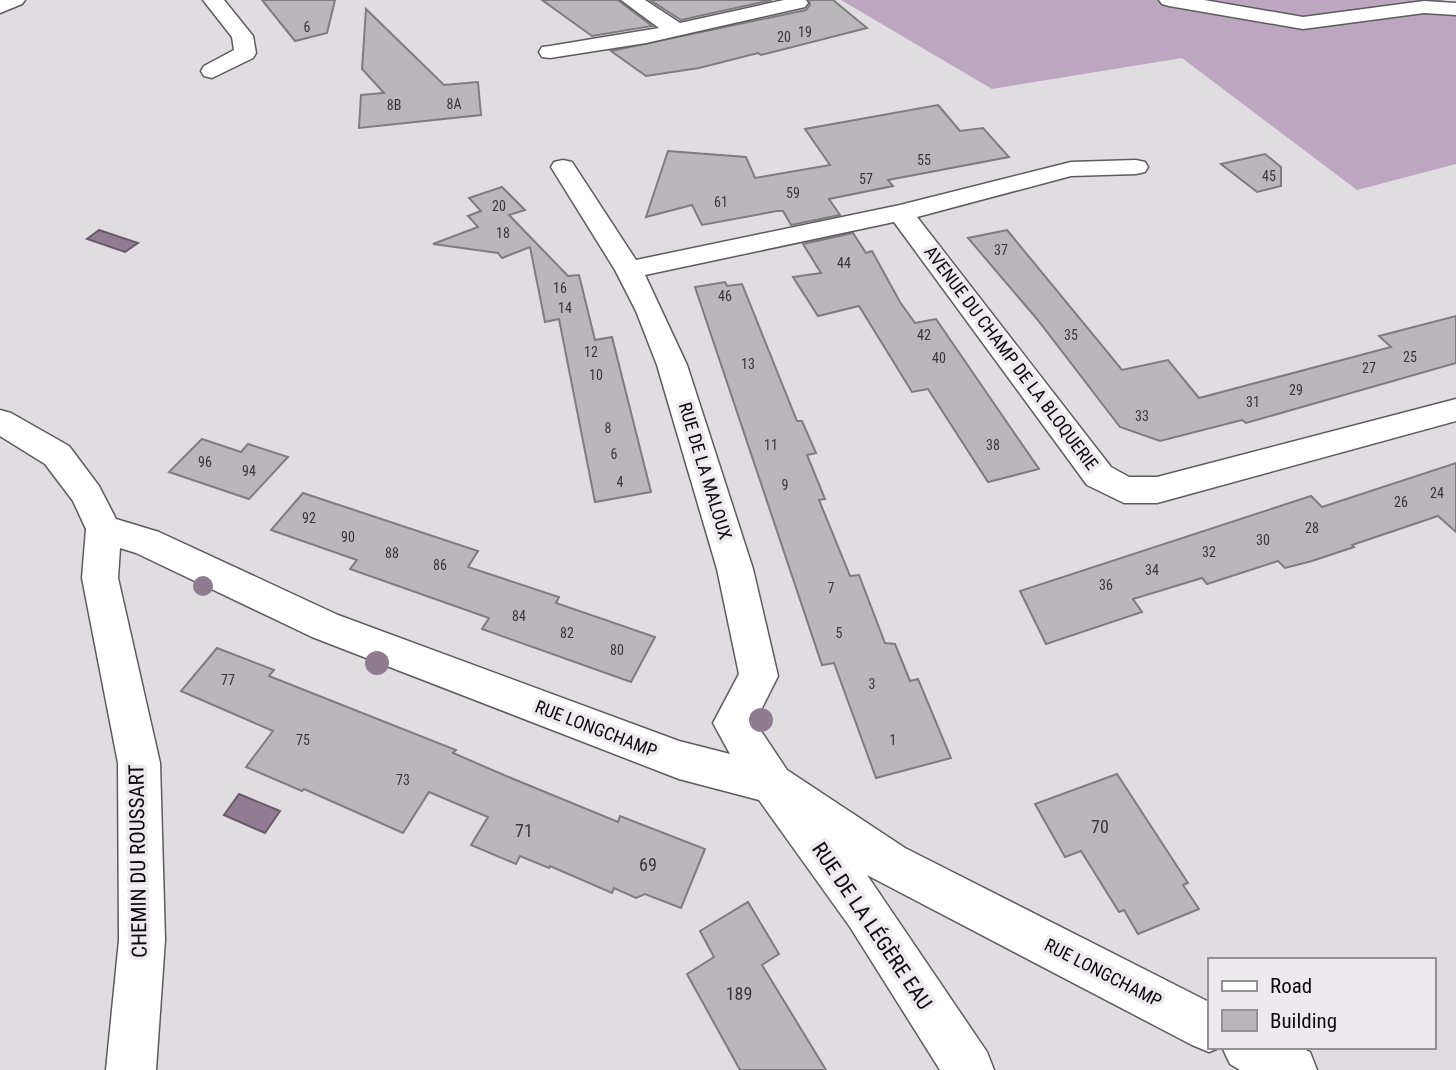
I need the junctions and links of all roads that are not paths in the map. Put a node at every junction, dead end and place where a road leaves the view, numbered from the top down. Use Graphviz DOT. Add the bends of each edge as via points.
graph roads {
  1 [pos="15,0"];
  2 [pos="213,0"];
  3 [pos="631,0"];
  4 [pos="1169,0"];
  5 [pos="798,3"];
  6 [pos="0,7"];
  7 [pos="1456,9"];
  8 [pos="676,30"];
  9 [pos="550,52"];
  10 [pos="212,71"];
  11 [pos="563,167"];
  12 [pos="1136,167"];
  13 [pos="901,212"];
  14 [pos="629,270"];
  15 [pos="1456,410"];
  16 [pos="0,421"];
  17 [pos="103,529"];
  18 [pos="772,784"];
  19 [pos="1208,1027"];
  20 [pos="1251,1049"];
  21 [pos="131,1070"];
  22 [pos="969,1070"];
  23 [pos="1292,1070"];
  1 -- 6 [label="street"];
  2 -- 10 [label="street" via="242,36 245,54"];
  3 -- 8 [label="street"];
  4 -- 7 [label="street" via="1303,23 1424,7"];
  5 -- 8 [label="street"];
  8 -- 9 [label="street"];
  11 -- 14 [label="street, RUE DE LA MALOUX"];
  12 -- 13 [label="street" via="1070,169"];
  13 -- 14 [label="street"];
  13 -- 15 [label="street, AVENUE DU CHAMP DE LA BLOQUERIE" via="1100,476 1124,490 1157,490"];
  14 -- 18 [label="street, RUE DE LA MALOUX" via="672,365 735,569 759,676 733,723"];
  16 -- 17 [label="street" via="57,455 87,495"];
  17 -- 18 [label="street, RUE LONGCHAMP" via="147,542 325,626 679,760"];
  17 -- 21 [label="street, CHEMIN DU ROUSSART" via="100,578 139,763 142,940"];
  18 -- 19 [label="street, RUE LONGCHAMP" via="889,864"];
  18 -- 22 [label="street, RUE DE LA LÉGÈRE EAU" via="866,911"];
  20 -- 23 [label="street"];
}
